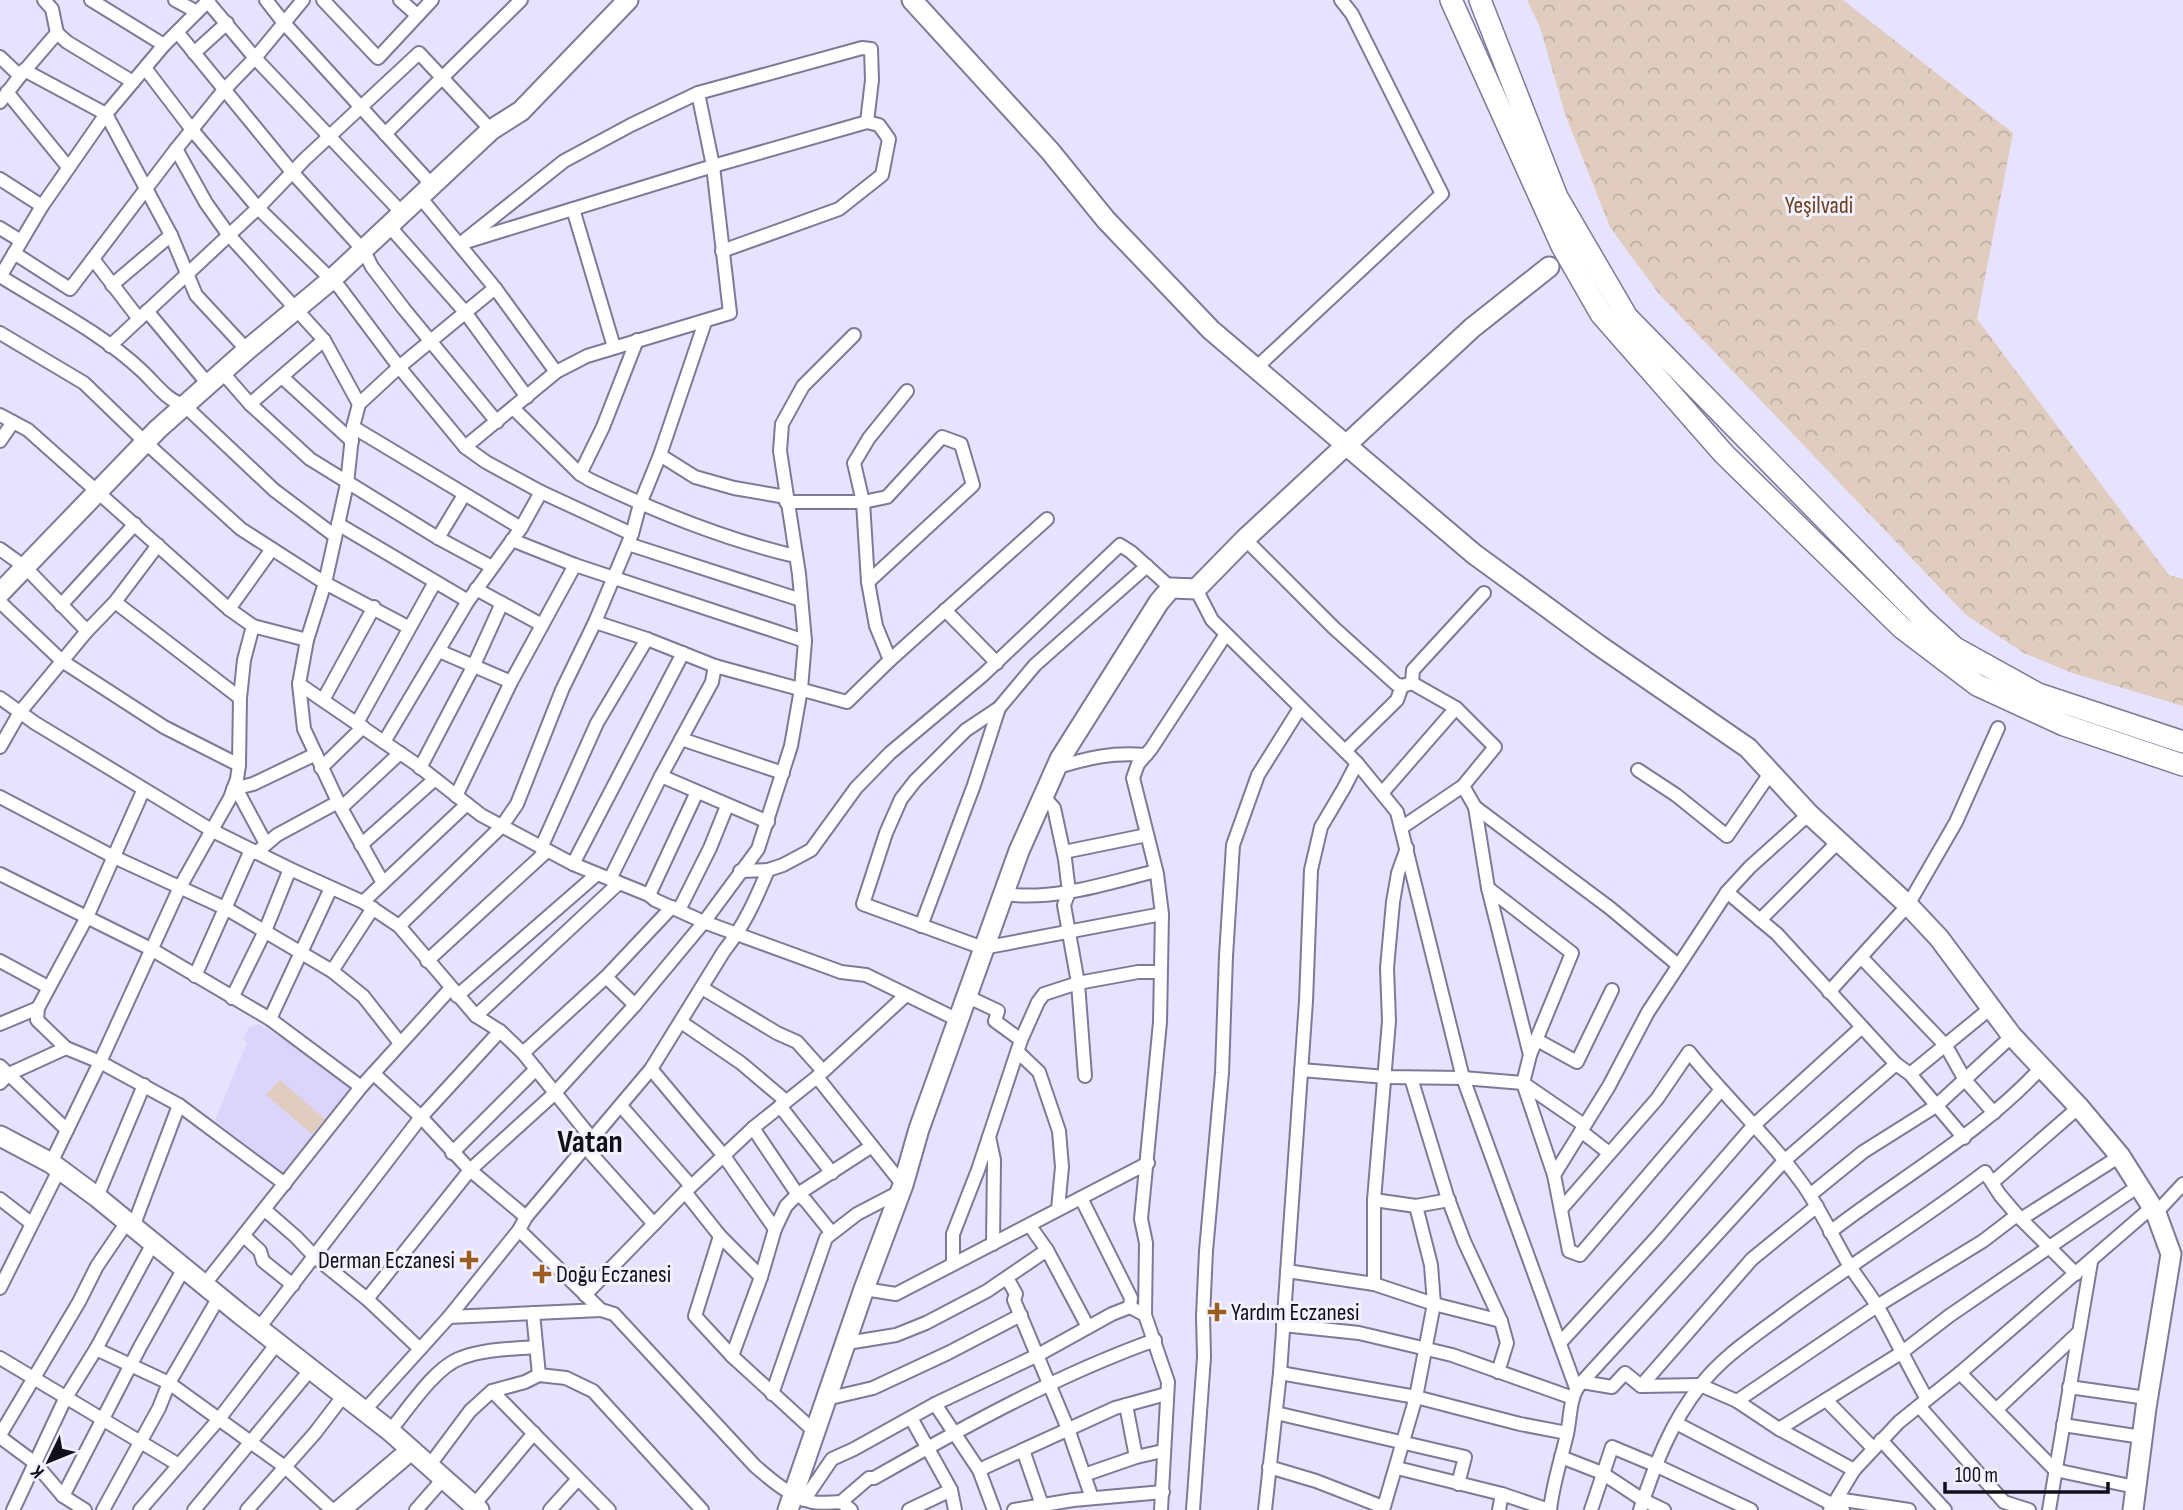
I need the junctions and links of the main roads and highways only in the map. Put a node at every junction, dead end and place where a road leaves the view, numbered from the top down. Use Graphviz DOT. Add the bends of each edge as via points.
graph roads {
  1 [pos="1451,0"];
  2 [pos="1479,0"];
  3 [pos="2183,742"];
  4 [pos="2183,765"];
  1 -- 4 [label="main road" via="1562,246 1601,314 1724,454 1902,628 1977,685 2064,726"];
  2 -- 3 [label="main road" via="1557,197 1628,317 1955,648 2038,694"];
}
